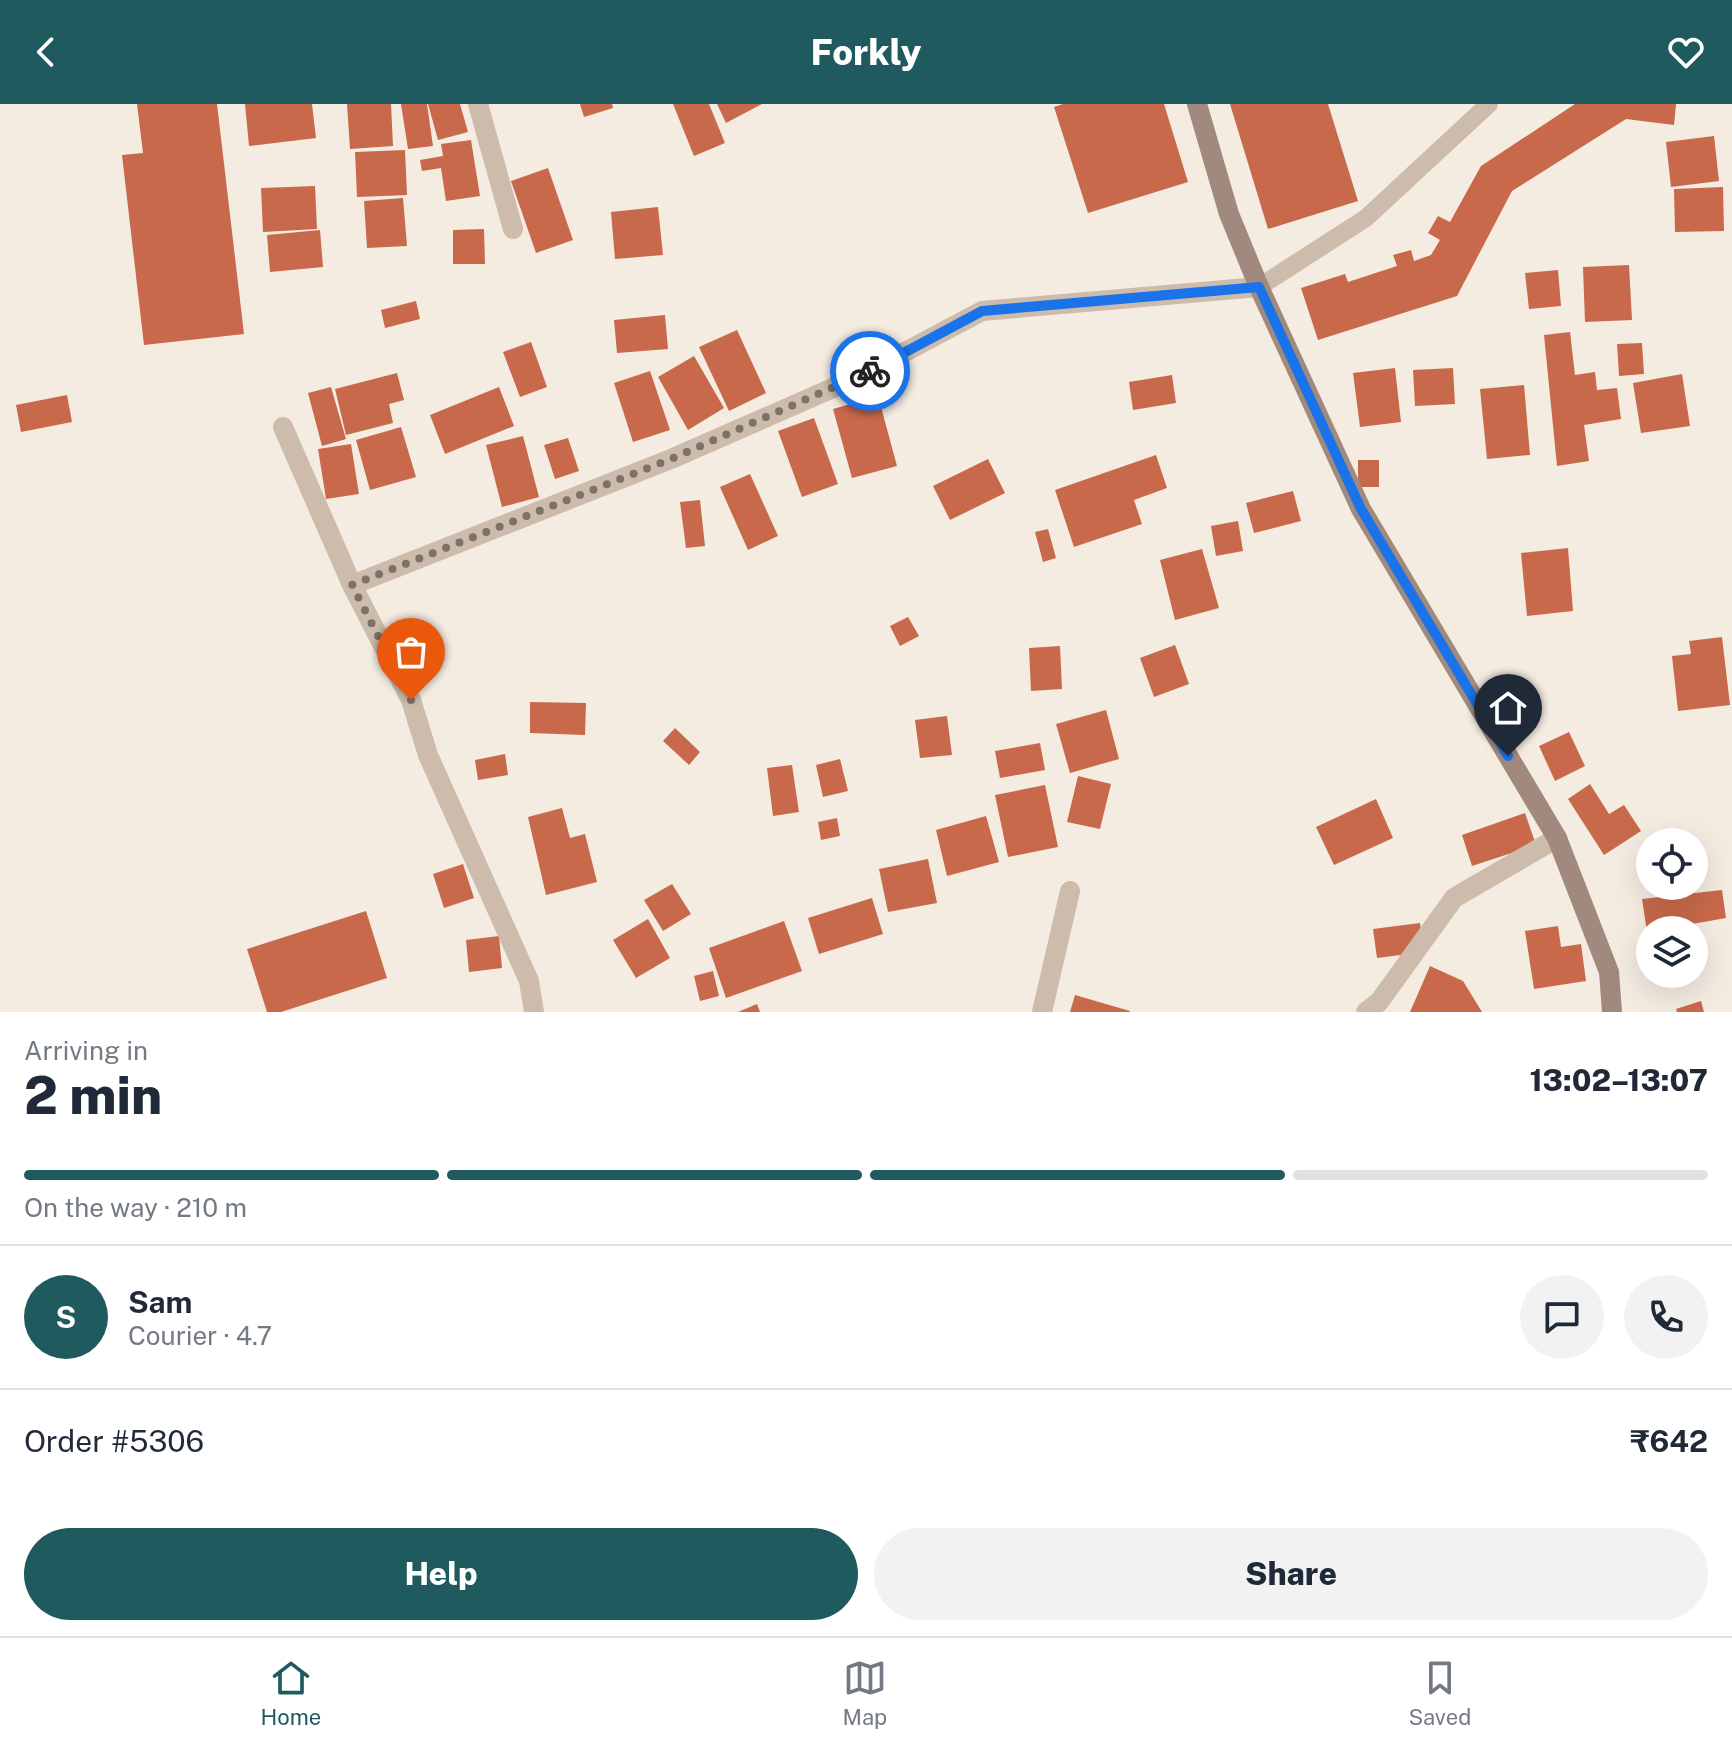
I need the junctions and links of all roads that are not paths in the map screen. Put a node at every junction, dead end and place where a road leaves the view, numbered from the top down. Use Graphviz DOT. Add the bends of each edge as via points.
graph roads {
  1 [pos="478,104"];
  2 [pos="1197,104"];
  3 [pos="1489,104"];
  4 [pos="513,229"];
  5 [pos="1259,287"];
  6 [pos="283,427"];
  7 [pos="352,585"];
  8 [pos="1557,838"];
  9 [pos="1070,891"];
  10 [pos="534,1012"];
  11 [pos="1042,1012"];
  12 [pos="1366,1012"];
  13 [pos="1612,1012"];
  1 -- 4 [label="street"];
  2 -- 5 [label="street" via="1229,214"];
  3 -- 5 [label="lane" via="1366,218"];
  5 -- 7 [label="street" via="982,311 830,390"];
  5 -- 8 [label="street" via="1361,509"];
  6 -- 7 [label="street"];
  7 -- 10 [label="street" via="411,700 428,755 529,981"];
  8 -- 12 [label="street" via="1454,898 1379,1002"];
  8 -- 13 [label="street" via="1609,972"];
  9 -- 11 [label="street"];
}
